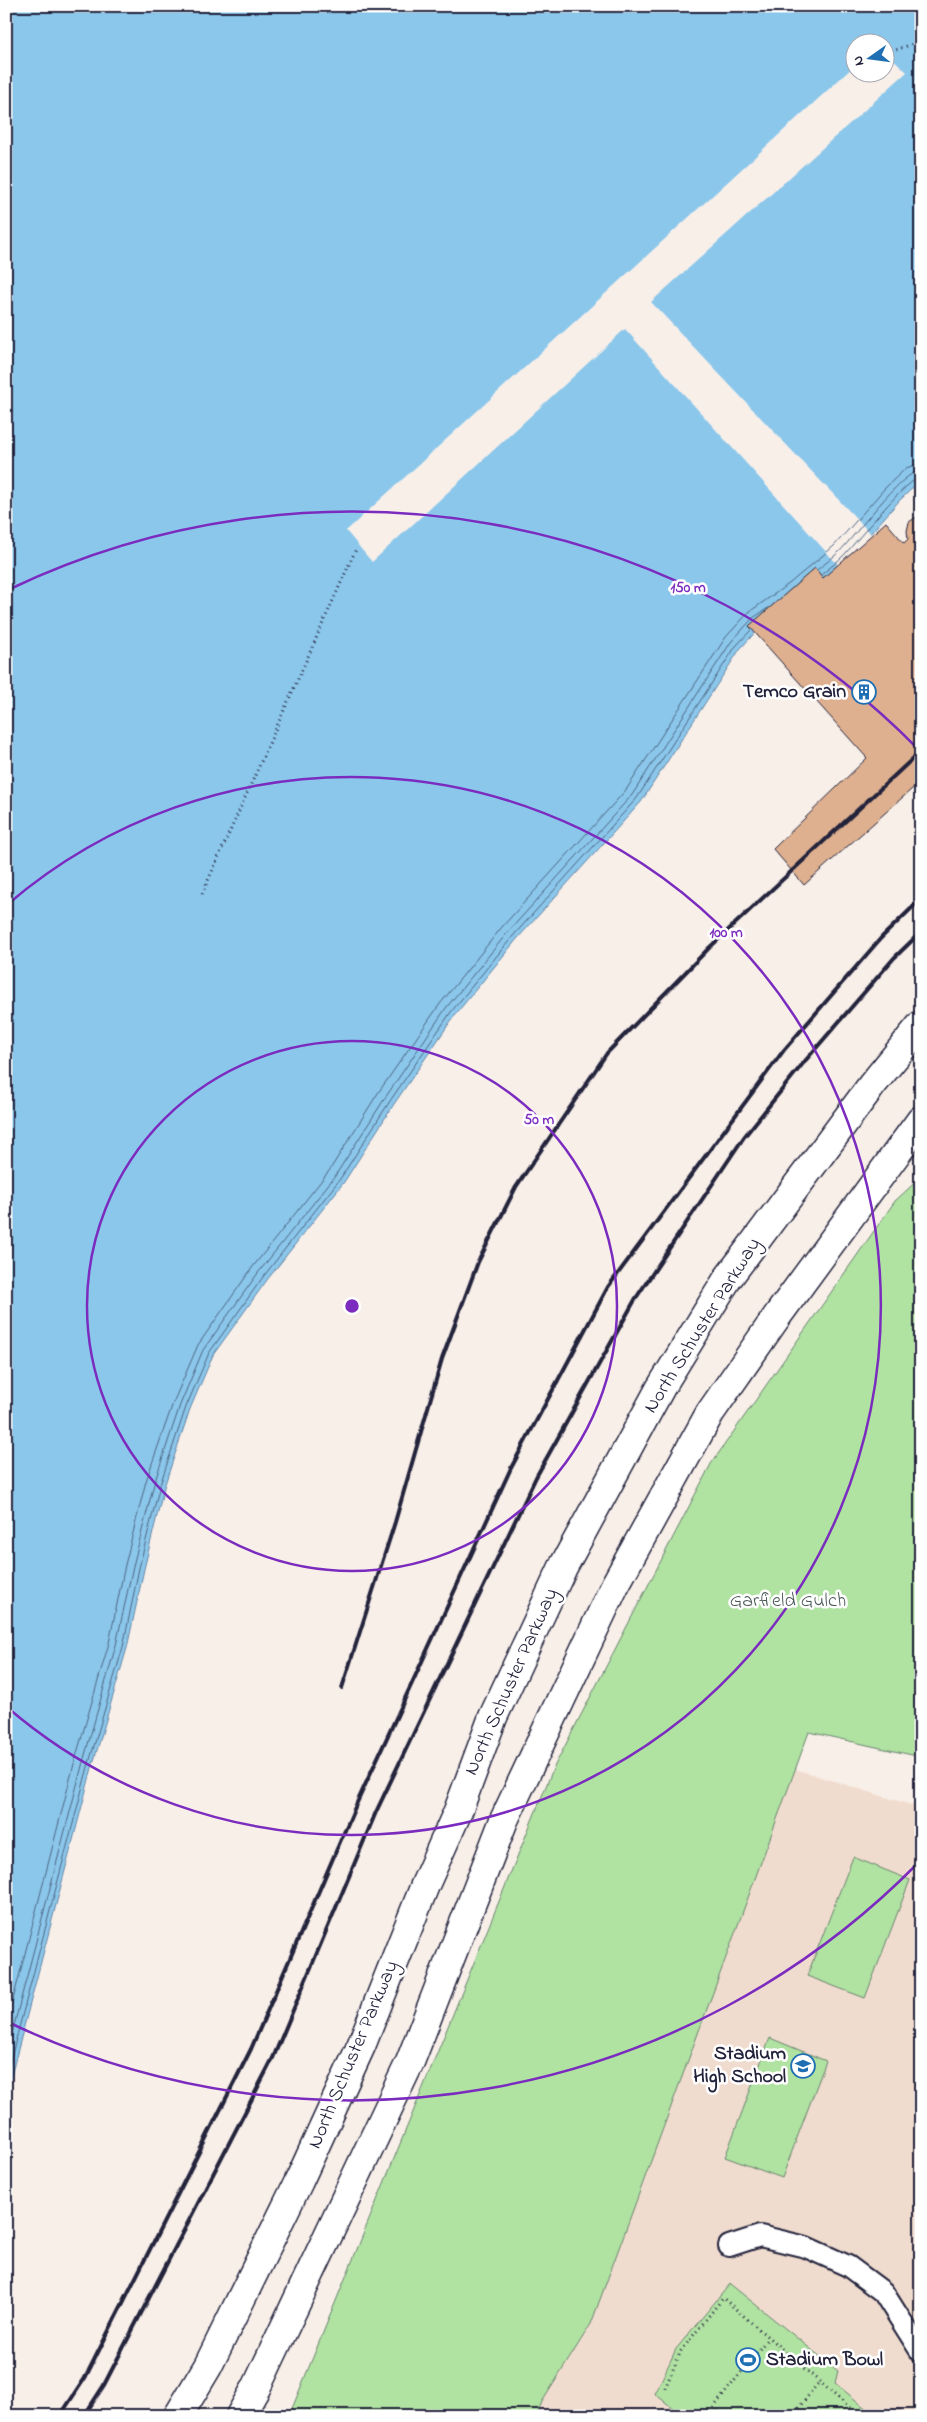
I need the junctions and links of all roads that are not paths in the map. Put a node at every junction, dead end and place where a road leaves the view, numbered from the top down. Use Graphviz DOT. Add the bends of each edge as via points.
graph roads {
  1 [pos="921,1025"];
  2 [pos="921,1120"];
  3 [pos="729,2246"];
  4 [pos="921,2352"];
  5 [pos="178,2416"];
  6 [pos="240,2416"];
  1 -- 5 [label="highway, North Schuster Parkway" via="872,1085 728,1278 662,1387 563,1567 493,1716 458,1811 357,2055 208,2366"];
  2 -- 6 [label="highway" via="710,1414 615,1585 504,1820 410,2062"];
  3 -- 4 [label="lane" via="760,2236 806,2246 848,2266 883,2292"];
}
